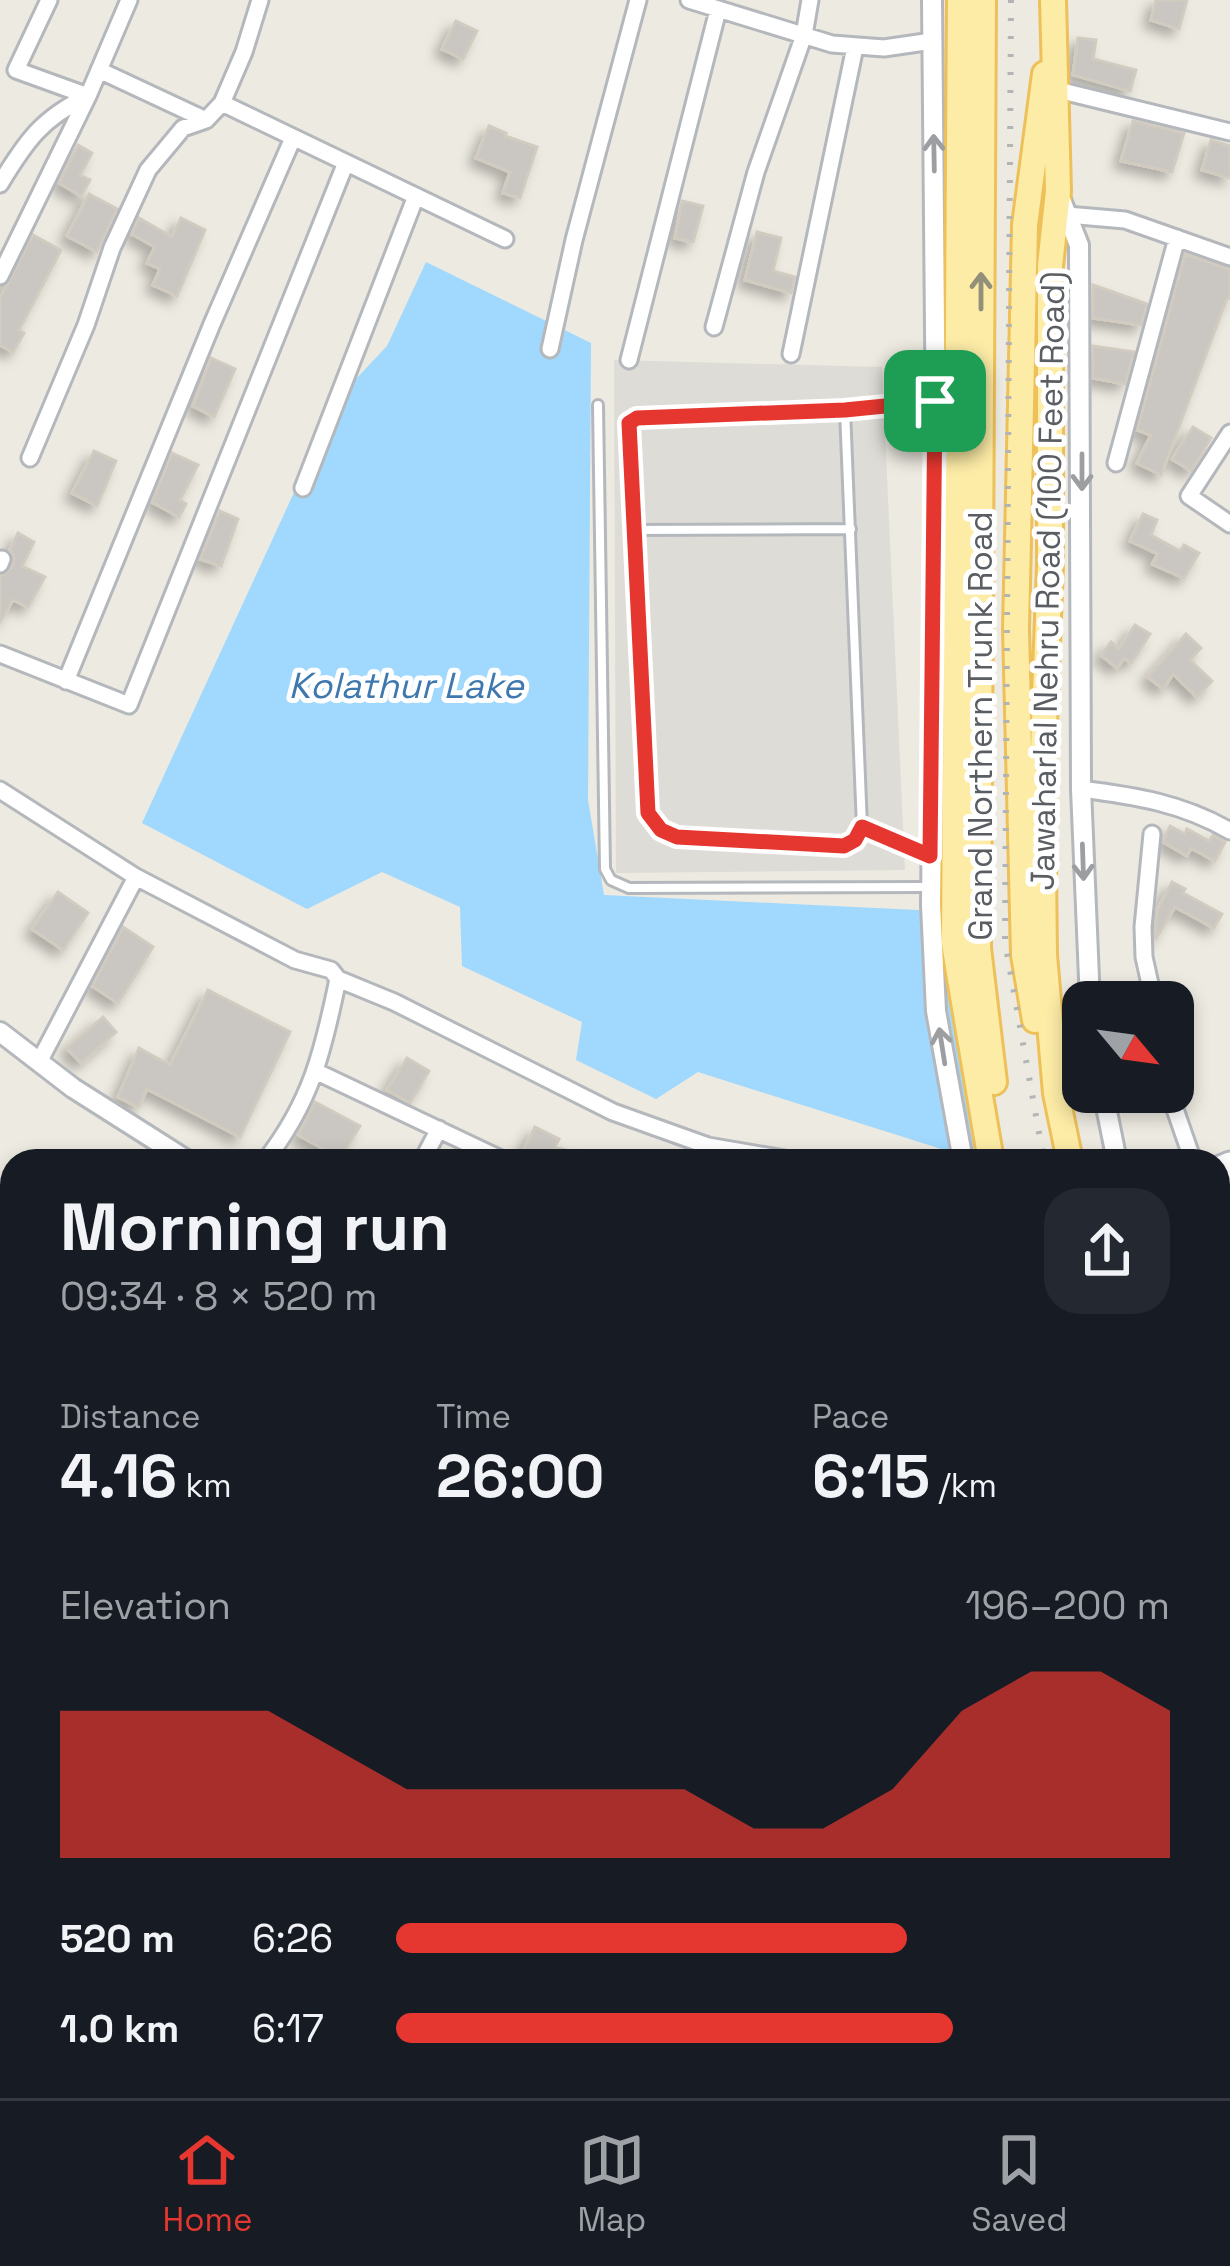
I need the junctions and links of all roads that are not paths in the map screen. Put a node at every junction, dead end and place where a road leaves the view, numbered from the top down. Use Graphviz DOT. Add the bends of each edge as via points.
graph roads {
  1 [pos="49,0"];
  2 [pos="129,0"];
  3 [pos="260,0"];
  4 [pos="638,0"];
  5 [pos="689,0"];
  6 [pos="810,0"];
  7 [pos="932,0"];
  8 [pos="960,0"];
  9 [pos="983,0"];
  10 [pos="1053,9"];
  11 [pos="718,10"];
  12 [pos="804,35"];
  13 [pos="932,41"];
  14 [pos="855,47"];
  15 [pos="99,70"];
  16 [pos="1058,91"];
  17 [pos="88,96"];
  18 [pos="222,104"];
  19 [pos="206,120"];
  20 [pos="1230,133"];
  21 [pos="293,138"];
  22 [pos="345,165"];
  23 [pos="0,184"];
  24 [pos="416,196"];
  25 [pos="1062,203"];
  26 [pos="1177,238"];
  27 [pos="505,239"];
  28 [pos="1230,257"];
  29 [pos="0,276"];
  30 [pos="714,327"];
  31 [pos="550,349"];
  32 [pos="791,353"];
  33 [pos="629,360"];
  34 [pos="947,403"];
  35 [pos="598,405"];
  36 [pos="845,410"];
  37 [pos="1230,433"];
  38 [pos="30,458"];
  39 [pos="1116,463"];
  40 [pos="303,488"];
  41 [pos="1230,524"];
  42 [pos="851,529"];
  43 [pos="632,530"];
  44 [pos="0,654"];
  45 [pos="66,681"];
  46 [pos="1081,789"];
  47 [pos="0,790"];
  48 [pos="862,827"];
  49 [pos="1230,831"];
  50 [pos="1152,834"];
  51 [pos="930,856"];
  52 [pos="136,877"];
  53 [pos="931,887"];
  54 [pos="338,979"];
  55 [pos="1087,981"];
  56 [pos="1149,981"];
  57 [pos="0,1032"];
  58 [pos="39,1062"];
  59 [pos="315,1071"];
  60 [pos="1107,1113"];
  61 [pos="1176,1113"];
  62 [pos="440,1130"];
  63 [pos="169,1149"];
  64 [pos="274,1149"];
  65 [pos="429,1149"];
  66 [pos="480,1149"];
  67 [pos="726,1149"];
  68 [pos="961,1149"];
  69 [pos="990,1149"];
  70 [pos="1006,1149"];
  71 [pos="1058,1149"];
  72 [pos="1068,1149"];
  73 [pos="1115,1149"];
  74 [pos="1189,1149"];
  1 -- 17 [label="street" via="16,70"];
  2 -- 15 [label="street"];
  3 -- 18 [label="street"];
  4 -- 31 [label="street"];
  5 -- 11 [label="street"];
  6 -- 12 [label="street"];
  7 -- 13 [label="street"];
  8 -- 34 [label="main road"];
  70 -- 9 [label="main road, Grand Northern Trunk Road, one-way" via="978,948"];
  10 -- 16 [label="main road, Jawaharlal Nehru Road (100 Feet Road)"];
  10 -- 71 [label="main road, Grand Northern Trunk Road" via="1024,225 1016,629 1024,955"];
  11 -- 12 [label="street"];
  11 -- 33 [label="street"];
  12 -- 14 [label="street"];
  12 -- 30 [label="street"];
  13 -- 14 [label="street"];
  34 -- 13 [label="street, one-way"];
  14 -- 32 [label="street"];
  15 -- 17 [label="street"];
  15 -- 19 [label="street"];
  16 -- 20 [label="street"];
  16 -- 25 [label="main road, Jawaharlal Nehru Road (100 Feet Road)"];
  17 -- 23 [label="street" via="32,134"];
  17 -- 29 [label="street"];
  18 -- 19 [label="street"];
  18 -- 21 [label="street"];
  19 -- 38 [label="street" via="183,128 148,170"];
  21 -- 22 [label="street"];
  21 -- 45 [label="street"];
  22 -- 24 [label="street"];
  22 -- 45 [label="street" via="129,705"];
  24 -- 27 [label="street"];
  24 -- 40 [label="street"];
  25 -- 26 [label="street"];
  25 -- 46 [label="street, one-way" via="1078,245"];
  25 -- 72 [label="main road, Jawaharlal Nehru Road (100 Feet Road)" via="1050,266 1042,776 1044,955"];
  26 -- 28 [label="street"];
  26 -- 39 [label="street"];
  34 -- 36 [label="lane"];
  34 -- 51 [label="street"];
  34 -- 69 [label="main road" via="954,943"];
  35 -- 53 [label="lane" via="611,880 629,888"];
  36 -- 42 [label="lane"];
  36 -- 43 [label="lane" via="637,418 627,438"];
  37 -- 41 [label="street" via="1189,496"];
  42 -- 43 [label="lane"];
  42 -- 48 [label="lane"];
  43 -- 48 [label="lane" via="648,813 661,830 844,846"];
  44 -- 45 [label="street"];
  46 -- 49 [label="street" via="1158,800"];
  46 -- 55 [label="street, one-way"];
  47 -- 52 [label="street"];
  48 -- 51 [label="lane"];
  50 -- 56 [label="street" via="1143,927"];
  51 -- 53 [label="street"];
  52 -- 54 [label="street"];
  52 -- 58 [label="street"];
  68 -- 53 [label="street, one-way" via="936,1011"];
  54 -- 59 [label="street"];
  54 -- 67 [label="street" via="613,1112"];
  57 -- 58 [label="street"];
  58 -- 63 [label="street"];
  59 -- 62 [label="street"];
  59 -- 64 [label="street"];
  60 -- 73 [label="street"];
  61 -- 74 [label="street"];
  62 -- 65 [label="street"];
  62 -- 66 [label="street"];
}
